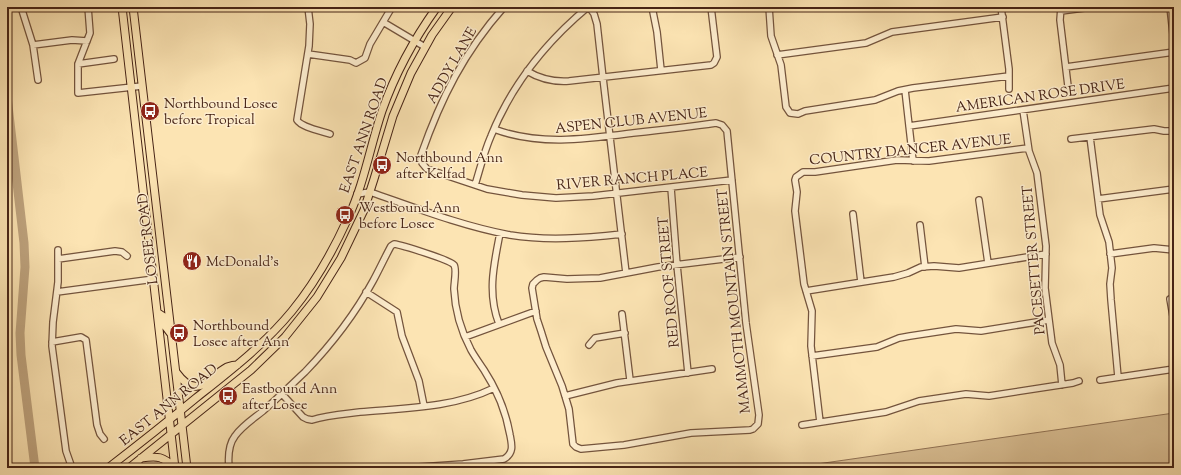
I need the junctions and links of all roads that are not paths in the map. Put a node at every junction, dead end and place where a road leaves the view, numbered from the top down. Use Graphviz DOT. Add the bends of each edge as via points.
graph roads {
  1 [pos="31,7"];
  2 [pos="88,7"];
  3 [pos="122,7"];
  4 [pos="134,7"];
  5 [pos="308,7"];
  6 [pos="392,7"];
  7 [pos="437,7"];
  8 [pos="452,7"];
  9 [pos="504,7"];
  10 [pos="588,7"];
  11 [pos="652,7"];
  12 [pos="711,7"];
  13 [pos="768,7"];
  14 [pos="1001,7"];
  15 [pos="1092,7"];
  16 [pos="1170,7"];
  17 [pos="22,8"];
  18 [pos="1061,9"];
  19 [pos="1003,17"];
  20 [pos="383,22"];
  21 [pos="415,41"];
  22 [pos="87,42"];
  23 [pos="1174,43"];
  24 [pos="33,45"];
  25 [pos="425,47"];
  26 [pos="1174,52"];
  27 [pos="308,54"];
  28 [pos="778,55"];
  29 [pos="114,59"];
  30 [pos="78,64"];
  31 [pos="1066,68"];
  32 [pos="661,70"];
  33 [pos="527,71"];
  34 [pos="1009,76"];
  35 [pos="603,78"];
  36 [pos="38,80"];
  37 [pos="142,86"];
  38 [pos="1068,86"];
  39 [pos="131,87"];
  40 [pos="1174,88"];
  41 [pos="1010,89"];
  42 [pos="905,90"];
  43 [pos="1024,110"];
  44 [pos="723,126"];
  45 [pos="909,126"];
  46 [pos="494,129"];
  47 [pos="1174,131"];
  48 [pos="330,134"];
  49 [pos="610,136"];
  50 [pos="1090,137"];
  51 [pos="1071,139"];
  52 [pos="1028,148"];
  53 [pos="913,161"];
  54 [pos="422,163"];
  55 [pos="732,180"];
  56 [pos="475,185"];
  57 [pos="671,188"];
  58 [pos="1174,189"];
  59 [pos="370,192"];
  60 [pos="357,194"];
  61 [pos="617,194"];
  62 [pos="1098,199"];
  63 [pos="979,200"];
  64 [pos="853,214"];
  65 [pos="920,225"];
  66 [pos="500,233"];
  67 [pos="622,234"];
  68 [pos="58,250"];
  69 [pos="1174,250"];
  70 [pos="1046,254"];
  71 [pos="1110,254"];
  72 [pos="127,256"];
  73 [pos="740,257"];
  74 [pos="58,259"];
  75 [pos="988,263"];
  76 [pos="677,265"];
  77 [pos="925,267"];
  78 [pos="626,273"];
  79 [pos="154,279"];
  80 [pos="861,282"];
  81 [pos="806,291"];
  82 [pos="57,292"];
  83 [pos="366,292"];
  84 [pos="166,295"];
  85 [pos="1170,299"];
  86 [pos="536,311"];
  87 [pos="158,313"];
  88 [pos="622,314"];
  89 [pos="1049,320"];
  90 [pos="283,321"];
  91 [pos="1174,322"];
  92 [pos="499,324"];
  93 [pos="291,329"];
  94 [pos="625,333"];
  95 [pos="172,336"];
  96 [pos="465,337"];
  97 [pos="52,342"];
  98 [pos="589,345"];
  99 [pos="812,356"];
  100 [pos="239,364"];
  101 [pos="712,369"];
  102 [pos="1174,369"];
  103 [pos="176,372"];
  104 [pos="688,373"];
  105 [pos="1118,376"];
  106 [pos="630,380"];
  107 [pos="1100,380"];
  108 [pos="1078,381"];
  109 [pos="1062,385"];
  110 [pos="494,388"];
  111 [pos="282,394"];
  112 [pos="565,396"];
  113 [pos="424,406"];
  114 [pos="181,410"];
  115 [pos="170,419"];
  116 [pos="820,422"];
  117 [pos="182,425"];
  118 [pos="802,425"];
  119 [pos="172,433"];
  120 [pos="104,439"];
  121 [pos="141,458"];
  122 [pos="72,468"];
  123 [pos="108,468"];
  124 [pos="129,468"];
  125 [pos="175,468"];
  126 [pos="187,468"];
  127 [pos="229,468"];
  128 [pos="404,468"];
  1 -- 17 [label="street"];
  2 -- 22 [label="street" via="90,33"];
  3 -- 39 [label="main road, LOSEE ROAD"];
  4 -- 37 [label="main road, LOSEE ROAD"];
  5 -- 27 [label="street"];
  6 -- 20 [label="street"];
  7 -- 21 [label="main road, EAST ANN ROAD"];
  8 -- 25 [label="main road, EAST ANN ROAD"];
  9 -- 54 [label="street, ADDY LANE" via="473,46 450,85 421,155"];
  10 -- 33 [label="street" via="555,37"];
  10 -- 35 [label="street" via="594,14 597,24"];
  11 -- 32 [label="street"];
  12 -- 32 [label="street" via="717,57 714,63"];
  13 -- 28 [label="street"];
  14 -- 19 [label="street"];
  15 -- 18 [label="street"];
  16 -- 23 [label="street"];
  17 -- 24 [label="street"];
  18 -- 31 [label="street"];
  19 -- 28 [label="street" via="892,32 866,43"];
  19 -- 34 [label="street"];
  20 -- 21 [label="street"];
  20 -- 27 [label="street" via="365,58 359,62"];
  21 -- 25 [label="street"];
  21 -- 60 [label="main road, EAST ANN ROAD" via="385,104"];
  22 -- 24 [label="street" via="72,40"];
  22 -- 30 [label="street"];
  24 -- 36 [label="street"];
  25 -- 59 [label="main road, EAST ANN ROAD" via="396,108"];
  26 -- 31 [label="street"];
  27 -- 48 [label="street" via="297,113 298,124"];
  28 -- 42 [label="street" via="786,107 790,113 798,114 875,100"];
  29 -- 30 [label="street"];
  30 -- 39 [label="street" via="78,93"];
  31 -- 38 [label="street"];
  32 -- 35 [label="street"];
  33 -- 35 [label="street" via="542,79 559,82"];
  33 -- 46 [label="street"];
  34 -- 41 [label="street"];
  34 -- 42 [label="street"];
  35 -- 49 [label="street"];
  37 -- 39 [label="street"];
  37 -- 84 [label="main road, LOSEE ROAD"];
  39 -- 79 [label="main road, LOSEE ROAD"];
  40 -- 43 [label="street, AMERICAN ROSE DRIVE"];
  42 -- 45 [label="street"];
  43 -- 45 [label="street, AMERICAN ROSE DRIVE"];
  43 -- 52 [label="street, PACESETTER STREET"];
  44 -- 49 [label="street, ASPEN CLUB AVENUE" via="716,123"];
  44 -- 55 [label="street, MAMMOTH MOUNTAIN STREET" via="727,131"];
  45 -- 53 [label="street"];
  46 -- 49 [label="street, ASPEN CLUB AVENUE" via="522,137 548,140"];
  46 -- 56 [label="street"];
  47 -- 50 [label="street" via="1154,129"];
  49 -- 61 [label="street"];
  50 -- 51 [label="street"];
  50 -- 62 [label="street"];
  52 -- 53 [label="street, COUNTRY DANCER AVENUE"];
  52 -- 70 [label="street, PACESETTER STREET" via="1037,173"];
  53 -- 81 [label="street, COUNTRY DANCER AVENUE" via="897,160 803,172 796,177 795,211"];
  54 -- 56 [label="street, RIVER RANCH PLACE" via="427,169"];
  55 -- 57 [label="street, RIVER RANCH PLACE"];
  55 -- 73 [label="street, MAMMOTH MOUNTAIN STREET"];
  56 -- 61 [label="street, RIVER RANCH PLACE" via="505,193 538,197 576,198"];
  57 -- 61 [label="street, RIVER RANCH PLACE"];
  57 -- 76 [label="street, RED ROOF STREET"];
  58 -- 62 [label="street"];
  59 -- 60 [label="street"];
  59 -- 66 [label="street" via="471,227"];
  59 -- 93 [label="main road, EAST ANN ROAD" via="355,231 333,271 317,297"];
  60 -- 90 [label="main road, EAST ANN ROAD" via="327,259 305,294"];
  61 -- 67 [label="street"];
  62 -- 71 [label="street"];
  63 -- 75 [label="street"];
  64 -- 80 [label="street"];
  65 -- 77 [label="street"];
  66 -- 67 [label="street" via="551,238"];
  66 -- 92 [label="street" via="492,280 493,302"];
  67 -- 78 [label="street"];
  68 -- 74 [label="street"];
  69 -- 71 [label="street" via="1154,248"];
  70 -- 75 [label="street"];
  70 -- 89 [label="street, PACESETTER STREET" via="1044,279"];
  71 -- 105 [label="street" via="1111,300"];
  72 -- 74 [label="street" via="115,251"];
  73 -- 76 [label="street"];
  73 -- 112 [label="street, MAMMOTH MOUNTAIN STREET" via="759,415 756,427 750,430 691,433 624,445 581,449 573,444"];
  74 -- 82 [label="street"];
  75 -- 77 [label="street" via="954,268"];
  76 -- 78 [label="street"];
  76 -- 104 [label="street, RED ROOF STREET"];
  77 -- 80 [label="street" via="902,275"];
  78 -- 86 [label="street" via="580,279 540,278 532,288"];
  79 -- 82 [label="street"];
  79 -- 84 [label="main road" via="160,281"];
  79 -- 87 [label="main road, LOSEE ROAD"];
  80 -- 81 [label="street"];
  81 -- 99 [label="street" via="812,311"];
  82 -- 97 [label="street"];
  83 -- 96 [label="street" via="394,244 440,258 455,266 456,307"];
  83 -- 111 [label="street" via="329,345"];
  83 -- 113 [label="street" via="397,312 402,336 419,381"];
  84 -- 95 [label="main road, LOSEE ROAD"];
  85 -- 91 [label="street"];
  86 -- 92 [label="street"];
  86 -- 112 [label="street" via="546,347"];
  87 -- 95 [label="main road" via="164,317 165,326"];
  87 -- 115 [label="main road, LOSEE ROAD"];
  88 -- 94 [label="street"];
  89 -- 99 [label="street" via="986,330 956,329 899,338 877,347"];
  89 -- 109 [label="street, PACESETTER STREET"];
  90 -- 93 [label="main road"];
  90 -- 100 [label="main road, EAST ANN ROAD"];
  92 -- 96 [label="street"];
  93 -- 117 [label="main road, EAST ANN ROAD" via="251,370"];
  94 -- 98 [label="street" via="596,338"];
  94 -- 106 [label="street"];
  95 -- 103 [label="main road, LOSEE ROAD"];
  96 -- 110 [label="street"];
  97 -- 120 [label="street" via="82,338 87,343 98,430"];
  97 -- 122 [label="street" via="66,451"];
  99 -- 116 [label="street"];
  100 -- 103 [label="main road" via="228,366 207,383 199,386 185,382"];
  100 -- 114 [label="main road, EAST ANN ROAD"];
  101 -- 104 [label="street"];
  102 -- 105 [label="street"];
  103 -- 114 [label="main road, LOSEE ROAD"];
  104 -- 106 [label="street"];
  105 -- 107 [label="street"];
  106 -- 112 [label="street"];
  108 -- 109 [label="street"];
  109 -- 116 [label="street" via="989,396 966,394 919,401 886,412"];
  110 -- 113 [label="street" via="466,399"];
  110 -- 128 [label="street" via="508,423 512,449 508,457 463,464"];
  111 -- 113 [label="street" via="303,417 312,420"];
  111 -- 127 [label="street" via="235,435 228,452"];
  114 -- 115 [label="main road, EAST ANN ROAD"];
  114 -- 117 [label="main road, LOSEE ROAD"];
  115 -- 119 [label="main road, LOSEE ROAD"];
  115 -- 123 [label="main road, EAST ANN ROAD"];
  116 -- 118 [label="street"];
  117 -- 119 [label="main road, EAST ANN ROAD"];
  117 -- 126 [label="main road, LOSEE ROAD"];
  119 -- 121 [label="main road, EAST ANN ROAD"];
  119 -- 125 [label="main road, LOSEE ROAD"];
  121 -- 124 [label="main road, EAST ANN ROAD"];
  121 -- 125 [label="main road" via="160,457"];
}
